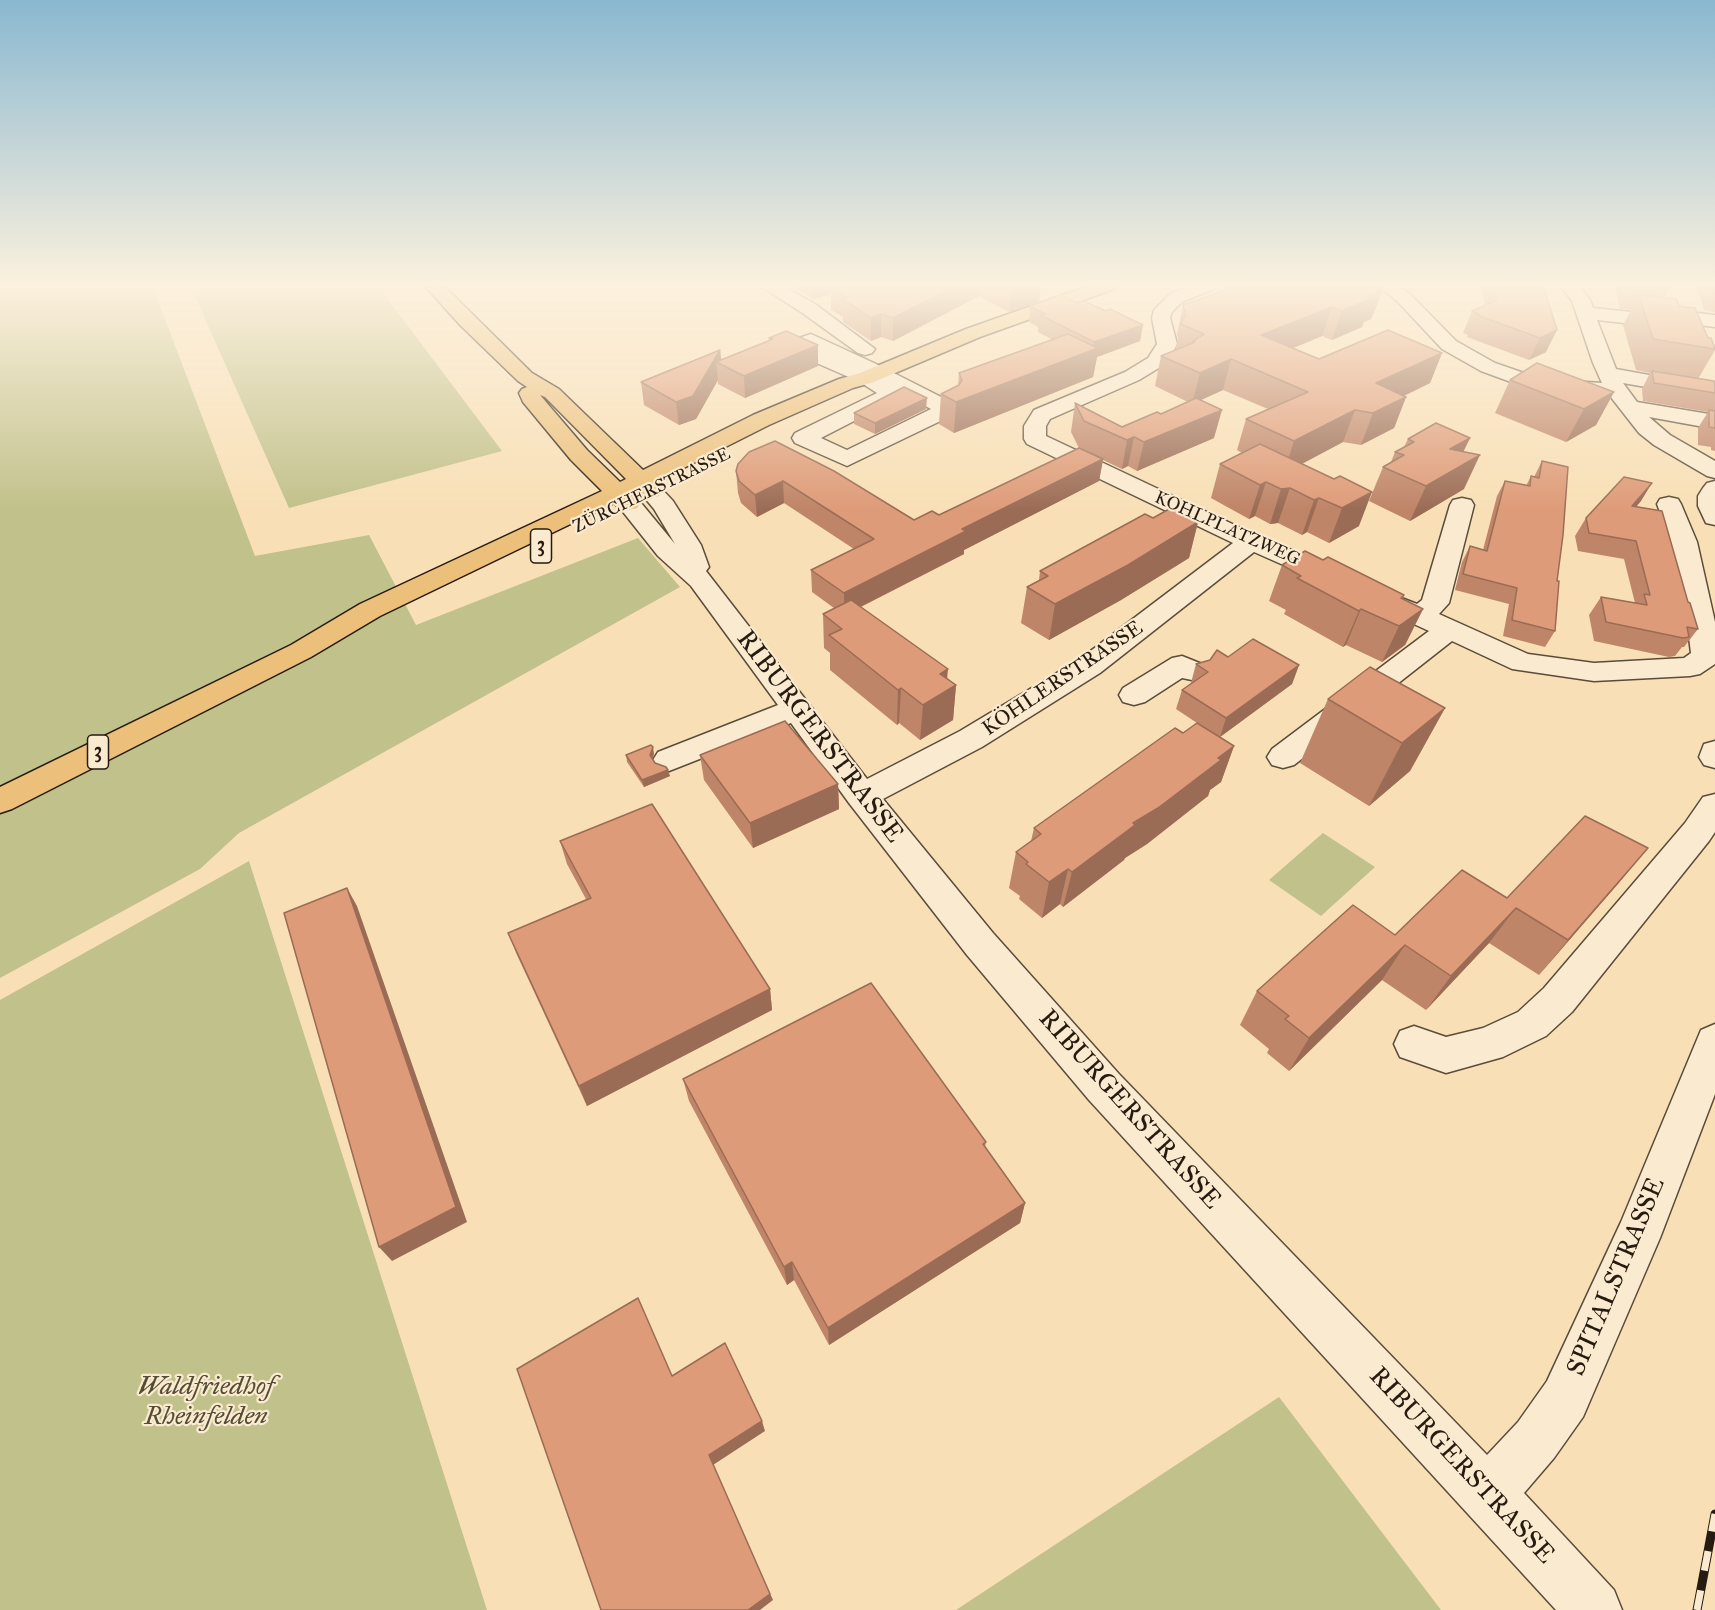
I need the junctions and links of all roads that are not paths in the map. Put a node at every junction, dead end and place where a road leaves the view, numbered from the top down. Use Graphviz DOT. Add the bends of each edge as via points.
graph roads {
  1 [pos="508,360"];
  2 [pos="910,360"];
  3 [pos="1157,360"];
  4 [pos="1476,360"];
  5 [pos="1606,360"];
  6 [pos="873,375"];
  7 [pos="525,377"];
  8 [pos="1618,390"];
  9 [pos="1715,393"];
  10 [pos="845,417"];
  11 [pos="1715,422"];
  12 [pos="727,436"];
  13 [pos="600,438"];
  14 [pos="882,442"];
  15 [pos="579,455"];
  16 [pos="1715,471"];
  17 [pos="1715,488"];
  18 [pos="635,492"];
  19 [pos="1669,504"];
  20 [pos="1462,505"];
  21 [pos="1715,518"];
  22 [pos="534,531"];
  23 [pos="1251,542"];
  24 [pos="1420,616"];
  25 [pos="1448,630"];
  26 [pos="301,651"];
  27 [pos="1192,671"];
  28 [pos="1134,695"];
  29 [pos="798,709"];
  30 [pos="1715,752"];
  31 [pos="1283,757"];
  32 [pos="1715,757"];
  33 [pos="669,760"];
  34 [pos="861,795"];
  35 [pos="0,801"];
  36 [pos="1715,806"];
  37 [pos="1715,1042"];
  38 [pos="1414,1044"];
  39 [pos="1488,1494"];
  40 [pos="1580,1594"];
  1 -- 7 [label="main road, RIBURGERSTRASSE"];
  2 -- 6 [label="main road, ZÜRCHERSTRASSE / 3"];
  3 -- 23 [label="street, KOHLPLATZWEG" via="1132,376 1042,416 1035,426 1035,439"];
  4 -- 8 [label="street" via="1518,378 1555,386"];
  5 -- 8 [label="street"];
  6 -- 10 [label="street" via="888,391 886,397"];
  6 -- 12 [label="main road, ZÜRCHERSTRASSE / 3" via="846,383"];
  6 -- 14 [label="street" via="947,409"];
  6 -- 18 [label="main road, ZÜRCHERSTRASSE / 3" via="809,414"];
  7 -- 13 [label="main road, RIBURGERSTRASSE" via="552,393"];
  7 -- 15 [label="main road, RIBURGERSTRASSE" via="530,398"];
  8 -- 9 [label="street"];
  8 -- 11 [label="street"];
  8 -- 16 [label="street" via="1647,428"];
  10 -- 14 [label="street"];
  10 -- 14 [label="street" via="803,438 846,459"];
  12 -- 13 [label="main road, RIBURGERSTRASSE" via="674,449 648,450"];
  12 -- 18 [label="main road, ZÜRCHERSTRASSE / 3"];
  13 -- 18 [label="main road, RIBURGERSTRASSE"];
  15 -- 18 [label="main road, RIBURGERSTRASSE"];
  15 -- 22 [label="main road" via="575,485 563,504"];
  17 -- 21 [label="street" via="1710,496"];
  18 -- 22 [label="main road, ZÜRCHERSTRASSE / 3"];
  18 -- 26 [label="main road, ZÜRCHERSTRASSE / 3" via="382,624"];
  18 -- 29 [label="street, RIBURGERSTRASSE" via="667,551 700,580"];
  19 -- 25 [label="street, KOHLPLATZWEG" via="1684,543 1706,657 1690,667 1594,672 1522,662"];
  20 -- 24 [label="street" via="1435,603"];
  22 -- 26 [label="main road, ZÜRCHERSTRASSE / 3" via="370,610"];
  23 -- 24 [label="street, KOHLPLATZWEG"];
  23 -- 34 [label="street, KÖHLERSTRASSE" via="1090,666 971,739"];
  24 -- 25 [label="street, KOHLPLATZWEG"];
  25 -- 31 [label="street"];
  26 -- 35 [label="main road, ZÜRCHERSTRASSE / 3"];
  27 -- 28 [label="street" via="1182,665"];
  29 -- 33 [label="street"];
  29 -- 34 [label="street, RIBURGERSTRASSE"];
  30 -- 32 [label="street"];
  34 -- 39 [label="street, RIBURGERSTRASSE" via="980,944 1104,1087"];
  36 -- 38 [label="street" via="1558,1000 1533,1024 1489,1044 1446,1055"];
  37 -- 39 [label="street, SPITALSTRASSE" via="1637,1238 1565,1399 1536,1440"];
  39 -- 40 [label="street, RIBURGERSTRASSE"];
}
